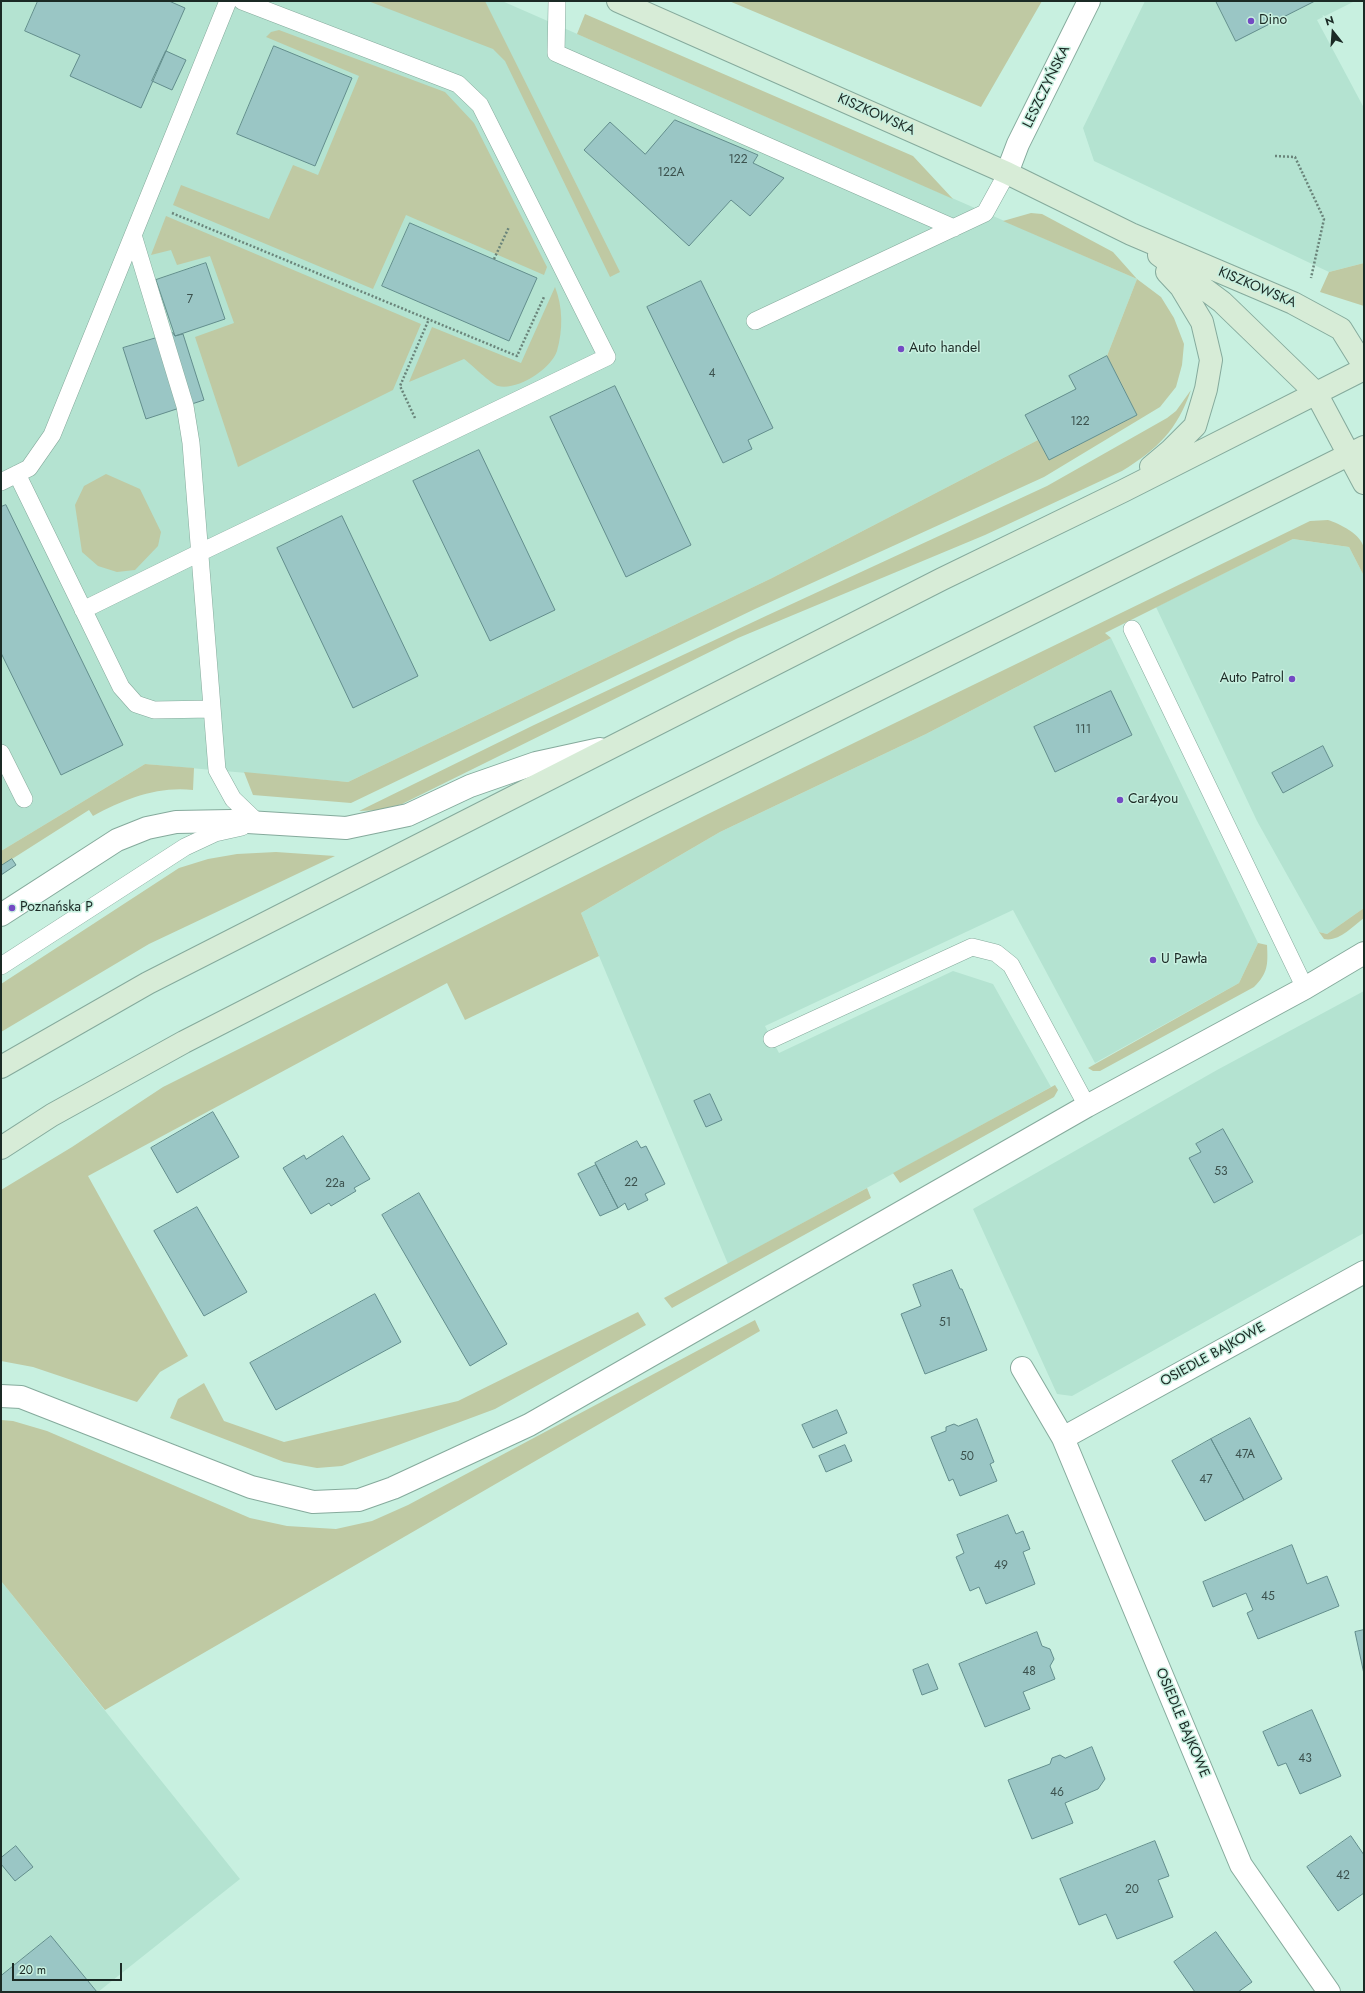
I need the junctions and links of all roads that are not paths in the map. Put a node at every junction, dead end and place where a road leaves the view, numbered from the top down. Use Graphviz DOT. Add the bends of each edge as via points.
graph roads {
  1 [pos="228,1"];
  2 [pos="242,1"];
  3 [pos="557,1"];
  4 [pos="618,1"];
  5 [pos="1089,1"];
  6 [pos="1007,173"];
  7 [pos="954,228"];
  8 [pos="1131,234"];
  9 [pos="133,235"];
  10 [pos="755,321"];
  11 [pos="1364,368"];
  12 [pos="1316,393"];
  13 [pos="1357,450"];
  14 [pos="17,474"];
  15 [pos="1,482"];
  16 [pos="1364,483"];
  17 [pos="1122,491"];
  18 [pos="199,553"];
  19 [pos="83,610"];
  20 [pos="1132,629"];
  21 [pos="212,709"];
  22 [pos="617,745"];
  23 [pos="1,753"];
  24 [pos="24,799"];
  25 [pos="257,822"];
  26 [pos="1,915"];
  27 [pos="1364,953"];
  28 [pos="1,966"];
  29 [pos="1304,988"];
  30 [pos="772,1039"];
  31 [pos="1,1067"];
  32 [pos="1087,1106"];
  33 [pos="1,1148"];
  34 [pos="1364,1272"];
  35 [pos="1022,1368"];
  36 [pos="1,1396"];
  37 [pos="1063,1438"];
  38 [pos="1329,1992"];
  1 -- 9 [label="lane"];
  2 -- 18 [label="lane" via="458,84 480,105 607,357"];
  3 -- 7 [label="lane" via="556,53"];
  4 -- 6 [label="main road, KISZKOWSKA"];
  5 -- 6 [label="street, LESZCZYŃSKA" via="1018,144"];
  6 -- 7 [label="lane" via="985,213"];
  6 -- 8 [label="main road, KISZKOWSKA"];
  7 -- 10 [label="lane"];
  8 -- 11 [label="main road, KISZKOWSKA" via="1293,302 1341,330"];
  8 -- 12 [label="main road, KISZKOWSKA" via="1222,302"];
  8 -- 17 [label="main road" via="1181,287 1202,322 1211,360 1195,426 1170,452"];
  9 -- 14 [label="lane" via="52,435 29,468"];
  9 -- 18 [label="lane" via="185,406 191,444"];
  11 -- 12 [label="main road"];
  12 -- 13 [label="main road, KISZKOWSKA"];
  12 -- 17 [label="main road"];
  13 -- 16 [label="main road, KISZKOWSKA"];
  13 -- 33 [label="main road" via="644,806 184,1042 52,1114"];
  14 -- 15 [label="lane"];
  14 -- 19 [label="lane"];
  17 -- 22 [label="main road" via="942,578"];
  18 -- 19 [label="lane"];
  18 -- 21 [label="lane"];
  19 -- 21 [label="lane" via="121,687 136,704 154,710"];
  20 -- 29 [label="lane"];
  21 -- 25 [label="lane" via="217,770 234,799"];
  22 -- 25 [label="street" via="536,764 470,786 408,815 346,828"];
  22 -- 31 [label="main road" via="148,982"];
  23 -- 24 [label="lane"];
  25 -- 26 [label="street" via="176,822 147,828 117,840"];
  25 -- 28 [label="lane" via="216,833 185,847"];
  27 -- 29 [label="street"];
  29 -- 32 [label="street"];
  30 -- 32 [label="lane" via="972,946 996,952 1011,965"];
  32 -- 36 [label="street" via="529,1425 393,1488 359,1500 313,1502 251,1487 21,1397"];
  34 -- 37 [label="street, OSIEDLE BAJKOWE"];
  35 -- 37 [label="street, OSIEDLE BAJKOWE"];
  37 -- 38 [label="street, OSIEDLE BAJKOWE" via="1241,1865"];
}
